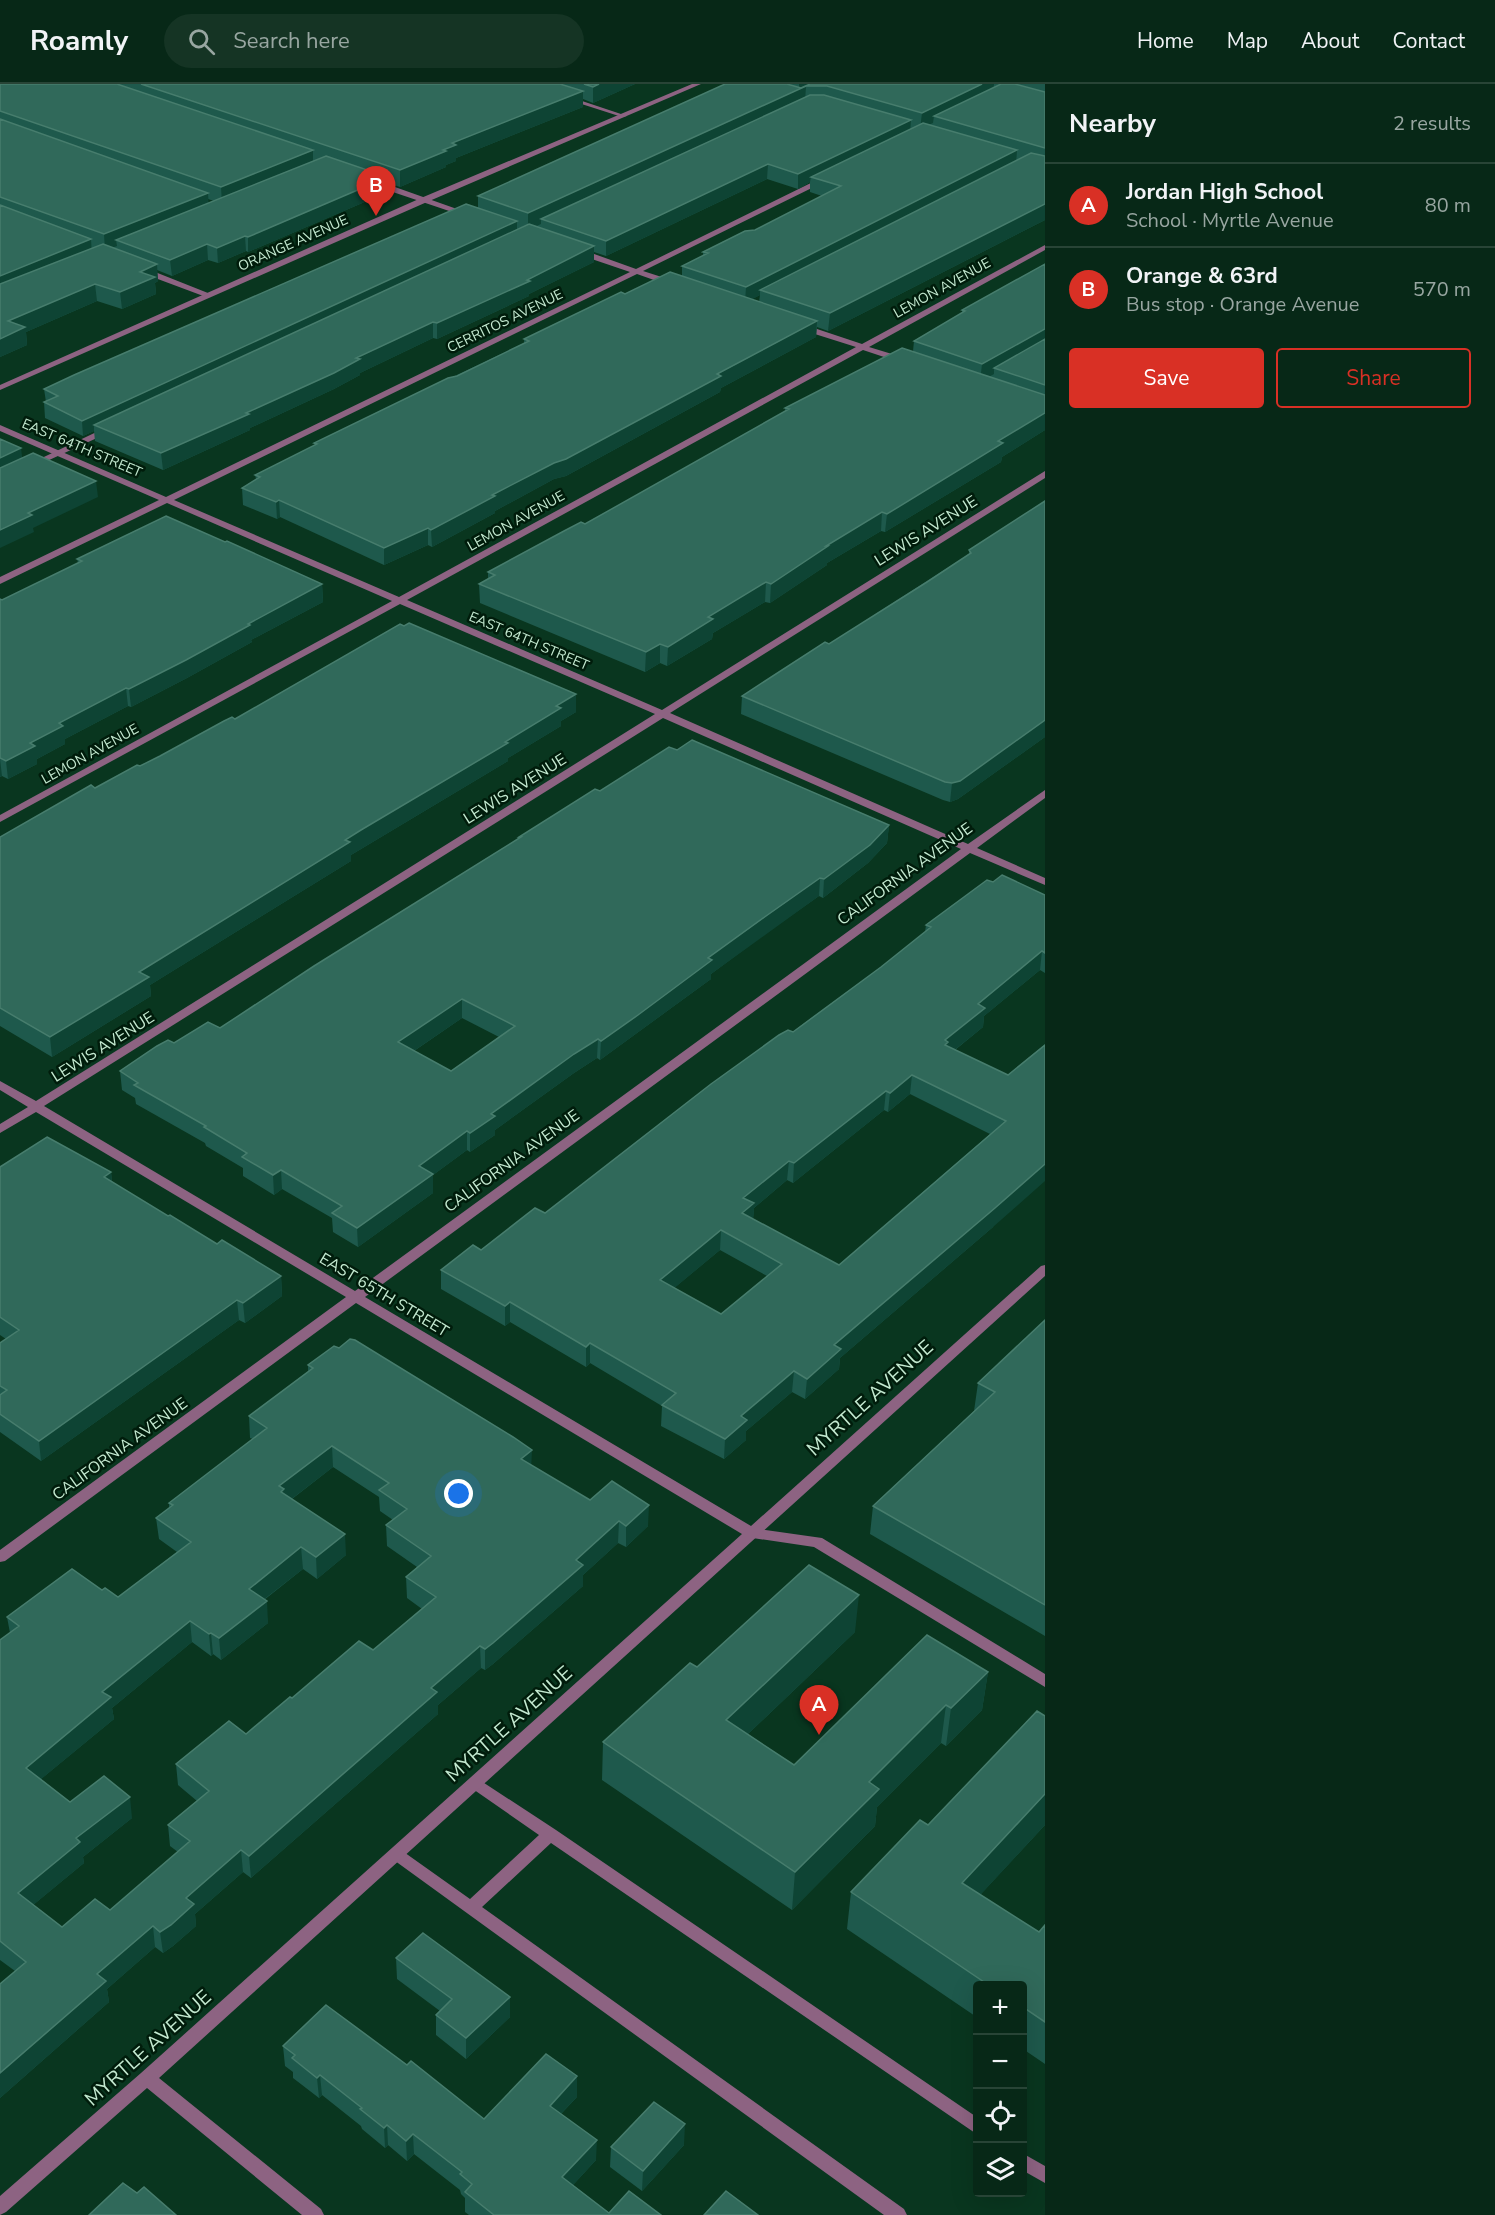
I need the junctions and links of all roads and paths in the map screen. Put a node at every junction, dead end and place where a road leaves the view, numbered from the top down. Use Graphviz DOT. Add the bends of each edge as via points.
graph roads {
  1 [pos="698,84"];
  2 [pos="555,94"];
  3 [pos="624,116"];
  4 [pos="837,174"];
  5 [pos="369,182"];
  6 [pos="424,200"];
  7 [pos="477,218"];
  8 [pos="1045,248"];
  9 [pos="573,250"];
  10 [pos="136,268"];
  11 [pos="638,271"];
  12 [pos="681,286"];
  13 [pos="208,295"];
  14 [pos="789,322"];
  15 [pos="862,347"];
  16 [pos="905,362"];
  17 [pos="0,387"];
  18 [pos="0,428"];
  19 [pos="112,428"];
  20 [pos="58,452"];
  21 [pos="19,471"];
  22 [pos="1045,474"];
  23 [pos="167,500"];
  24 [pos="0,581"];
  25 [pos="400,600"];
  26 [pos="663,714"];
  27 [pos="1045,793"];
  28 [pos="0,819"];
  29 [pos="968,848"];
  30 [pos="1045,882"];
  31 [pos="0,1085"];
  32 [pos="36,1107"];
  33 [pos="0,1129"];
  34 [pos="1045,1269"];
  35 [pos="355,1297"];
  36 [pos="751,1533"];
  37 [pos="0,1557"];
  38 [pos="1045,1681"];
  39 [pos="475,1783"];
  40 [pos="551,1834"];
  41 [pos="396,1854"];
  42 [pos="471,1908"];
  43 [pos="147,2078"];
  44 [pos="973,2125"];
  45 [pos="1027,2163"];
  46 [pos="1045,2175"];
  47 [pos="0,2207"];
  48 [pos="315,2215"];
  49 [pos="898,2215"];
  1 -- 3 [label="street, ORANGE AVENUE"];
  2 -- 3 [label="street"];
  3 -- 6 [label="street, ORANGE AVENUE"];
  4 -- 11 [label="street, CERRITOS AVENUE"];
  5 -- 6 [label="street"];
  6 -- 7 [label="street"];
  6 -- 13 [label="street, ORANGE AVENUE"];
  8 -- 15 [label="street, LEMON AVENUE"];
  9 -- 11 [label="street"];
  10 -- 13 [label="street"];
  11 -- 12 [label="street"];
  11 -- 23 [label="street, CERRITOS AVENUE"];
  13 -- 17 [label="street, ORANGE AVENUE"];
  14 -- 15 [label="street"];
  15 -- 16 [label="street"];
  15 -- 25 [label="street, LEMON AVENUE"];
  18 -- 20 [label="street, EAST 64TH STREET"];
  19 -- 20 [label="street"];
  20 -- 21 [label="street"];
  20 -- 23 [label="street, EAST 64TH STREET"];
  22 -- 26 [label="street, LEWIS AVENUE"];
  23 -- 24 [label="street, CERRITOS AVENUE"];
  23 -- 25 [label="street, EAST 64TH STREET"];
  25 -- 26 [label="street, EAST 64TH STREET"];
  25 -- 28 [label="street, LEMON AVENUE"];
  26 -- 29 [label="street, EAST 64TH STREET"];
  26 -- 32 [label="street, LEWIS AVENUE"];
  27 -- 29 [label="street, CALIFORNIA AVENUE"];
  29 -- 30 [label="street, EAST 64TH STREET"];
  29 -- 35 [label="street, CALIFORNIA AVENUE"];
  31 -- 32 [label="street, EAST 65TH STREET"];
  32 -- 33 [label="street, LEWIS AVENUE"];
  32 -- 35 [label="street, EAST 65TH STREET"];
  34 -- 36 [label="street, MYRTLE AVENUE"];
  35 -- 36 [label="street, EAST 65TH STREET"];
  35 -- 37 [label="street, CALIFORNIA AVENUE"];
  36 -- 38 [label="street" via="818,1542"];
  36 -- 39 [label="street, MYRTLE AVENUE"];
  39 -- 40 [label="street"];
  39 -- 41 [label="street, MYRTLE AVENUE"];
  40 -- 42 [label="street"];
  40 -- 44 [label="street"];
  41 -- 42 [label="street"];
  41 -- 43 [label="street, MYRTLE AVENUE"];
  42 -- 49 [label="street"];
  43 -- 47 [label="street, MYRTLE AVENUE"];
  43 -- 48 [label="street"];
  45 -- 46 [label="street"];
}
